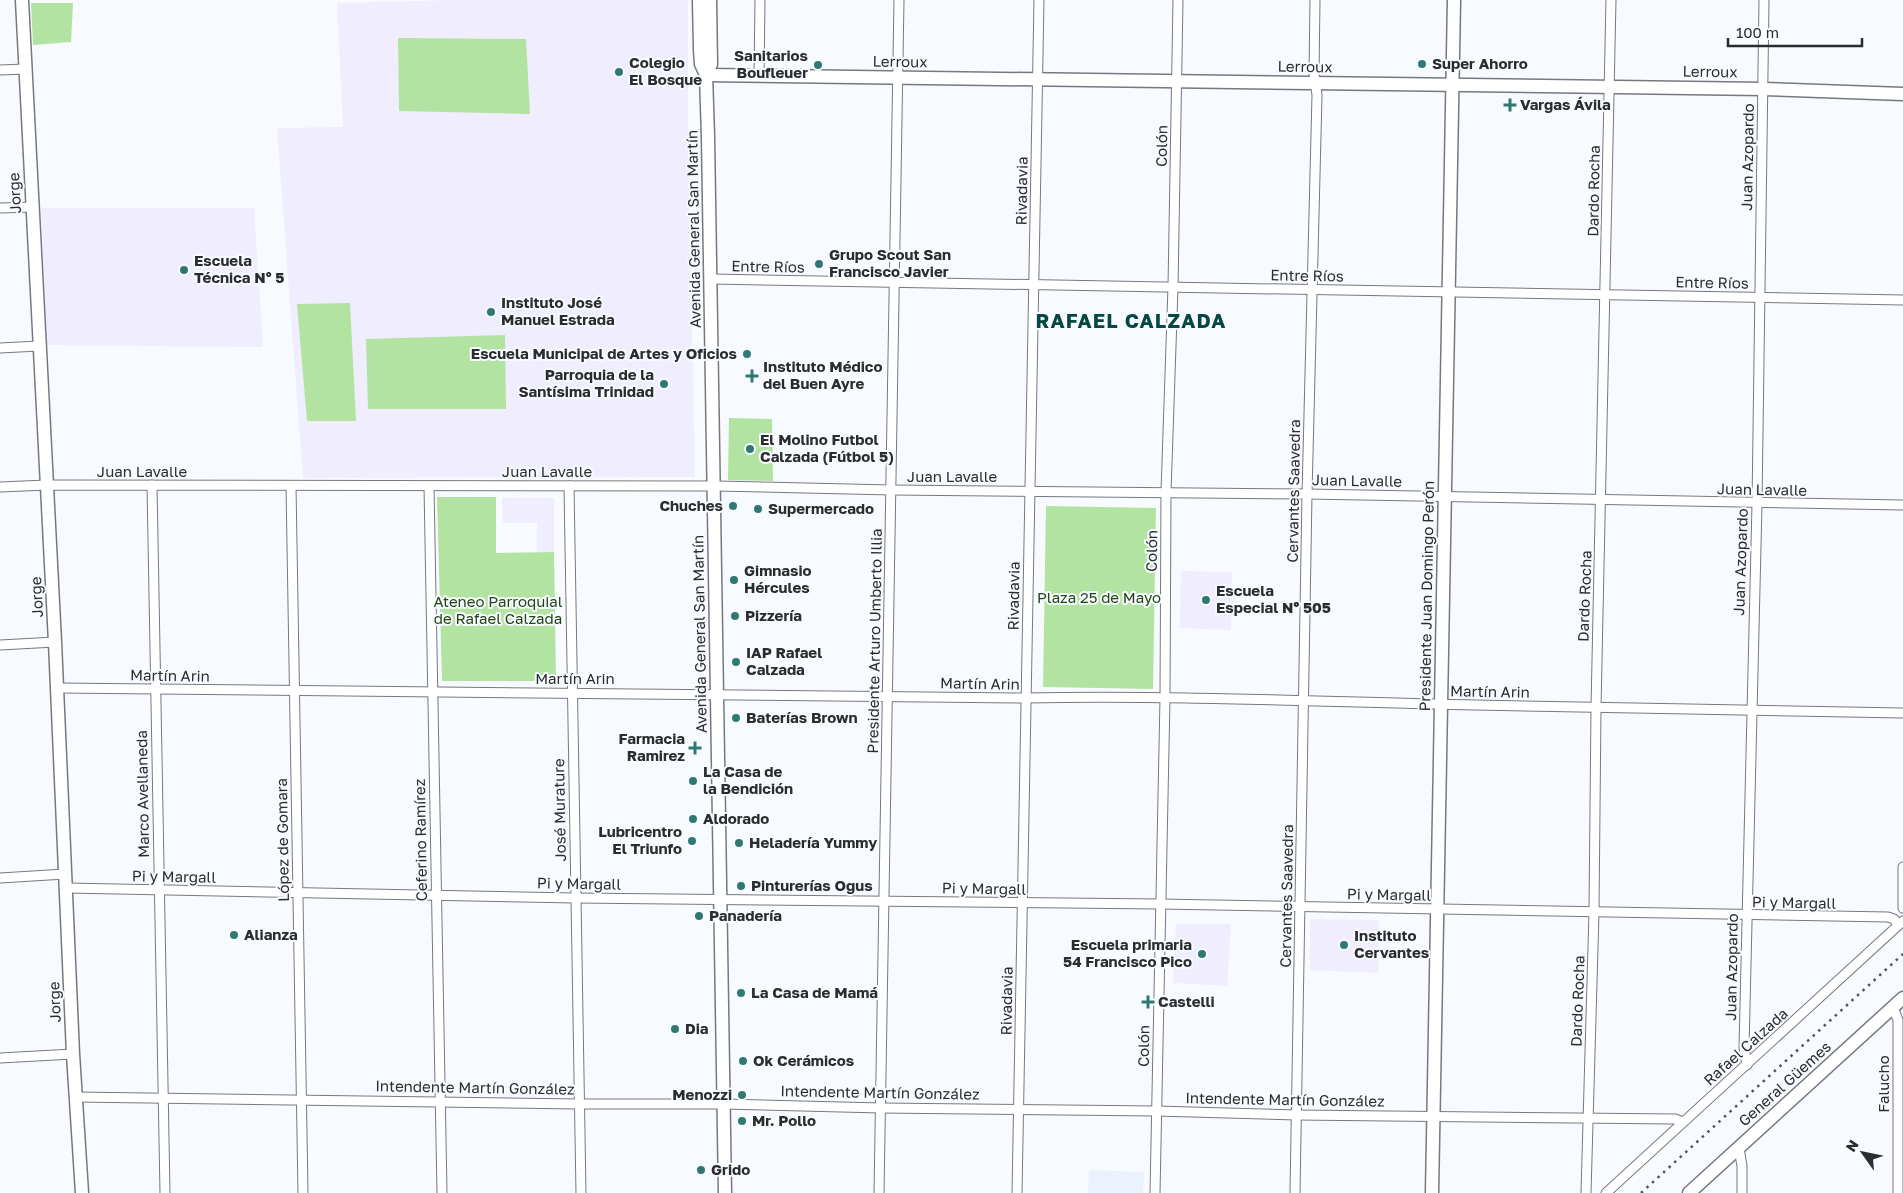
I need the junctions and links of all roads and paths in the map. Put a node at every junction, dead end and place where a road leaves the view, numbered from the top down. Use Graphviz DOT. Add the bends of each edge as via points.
graph roads {
  1 [pos="22,0"];
  2 [pos="699,0"];
  3 [pos="710,0"];
  4 [pos="760,0"];
  5 [pos="899,0"];
  6 [pos="1039,0"];
  7 [pos="1178,0"];
  8 [pos="1315,0"];
  9 [pos="1454,0"];
  10 [pos="1611,0"];
  11 [pos="1764,0"];
  12 [pos="25,69"];
  13 [pos="0,70"];
  14 [pos="706,75"];
  15 [pos="759,76"];
  16 [pos="898,78"];
  17 [pos="1037,80"];
  18 [pos="1177,81"];
  19 [pos="1316,84"];
  20 [pos="1453,86"];
  21 [pos="1610,88"];
  22 [pos="1763,89"];
  23 [pos="1903,94"];
  24 [pos="32,207"];
  25 [pos="0,208"];
  26 [pos="711,280"];
  27 [pos="895,283"];
  28 [pos="1034,285"];
  29 [pos="1173,287"];
  30 [pos="1312,289"];
  31 [pos="1449,292"];
  32 [pos="1606,296"];
  33 [pos="1760,298"];
  34 [pos="1903,300"];
  35 [pos="39,346"];
  36 [pos="0,348"];
  37 [pos="47,485"];
  38 [pos="152,485"];
  39 [pos="290,486"];
  40 [pos="429,486"];
  41 [pos="568,486"];
  42 [pos="715,486"];
  43 [pos="0,487"];
  44 [pos="892,490"];
  45 [pos="1029,491"];
  46 [pos="1166,492"];
  47 [pos="1307,494"];
  48 [pos="1445,496"];
  49 [pos="1602,500"];
  50 [pos="1756,504"];
  51 [pos="1903,505"];
  52 [pos="55,642"];
  53 [pos="0,645"];
  54 [pos="57,688"];
  55 [pos="155,690"];
  56 [pos="294,691"];
  57 [pos="434,692"];
  58 [pos="571,692"];
  59 [pos="717,694"];
  60 [pos="888,696"];
  61 [pos="1026,698"];
  62 [pos="1165,698"];
  63 [pos="1304,701"];
  64 [pos="1441,705"];
  65 [pos="1596,708"];
  66 [pos="1751,709"];
  67 [pos="1903,713"];
  68 [pos="1903,868"];
  69 [pos="65,874"];
  70 [pos="0,878"];
  71 [pos="66,888"];
  72 [pos="159,890"];
  73 [pos="298,893"];
  74 [pos="436,895"];
  75 [pos="576,898"];
  76 [pos="720,900"];
  77 [pos="883,902"];
  78 [pos="1022,904"];
  79 [pos="1160,904"];
  80 [pos="1300,907"];
  81 [pos="1903,908"];
  82 [pos="1438,909"];
  83 [pos="1594,912"];
  84 [pos="1748,916"];
  85 [pos="1901,923"];
  86 [pos="1903,998"];
  87 [pos="1893,1007"];
  88 [pos="73,1054"];
  89 [pos="0,1058"];
  90 [pos="1747,1065"];
  91 [pos="1900,1078"];
  92 [pos="76,1096"];
  93 [pos="163,1097"];
  94 [pos="301,1100"];
  95 [pos="440,1102"];
  96 [pos="579,1104"];
  97 [pos="723,1104"];
  98 [pos="881,1108"];
  99 [pos="1018,1108"];
  100 [pos="1156,1111"];
  101 [pos="1297,1115"];
  102 [pos="1434,1117"];
  103 [pos="1589,1119"];
  104 [pos="1683,1122"];
  105 [pos="1738,1148"];
  106 [pos="82,1193"];
  107 [pos="165,1193"];
  108 [pos="303,1193"];
  109 [pos="442,1193"];
  110 [pos="581,1193"];
  111 [pos="725,1193"];
  112 [pos="878,1193"];
  113 [pos="1017,1193"];
  114 [pos="1154,1193"];
  115 [pos="1295,1193"];
  116 [pos="1432,1193"];
  117 [pos="1586,1193"];
  118 [pos="1606,1193"];
  119 [pos="1689,1193"];
  120 [pos="1742,1193"];
  121 [pos="1898,1193"];
  1 -- 12 [label="street, Jorge"];
  2 -- 14 [label="street, Avenida General San Martín" via="701,64"];
  3 -- 14 [label="street, Avenida General San Martín" via="711,64"];
  4 -- 15 [label="street"];
  5 -- 16 [label="street, Presidente Arturo Umberto Illia"];
  6 -- 17 [label="street, Rivadavia"];
  7 -- 18 [label="street, Colón"];
  8 -- 19 [label="street, Cervantes Saavedra"];
  9 -- 20 [label="street, Presidente Juan Domingo Perón"];
  10 -- 21 [label="street, Dardo Rocha"];
  11 -- 22 [label="street, Juan Azopardo"];
  12 -- 13 [label="street"];
  12 -- 24 [label="street, Jorge"];
  14 -- 15 [label="street, Lerroux"];
  14 -- 26 [label="street, Avenida General San Martín"];
  15 -- 16 [label="street, Lerroux"];
  16 -- 17 [label="street, Lerroux"];
  16 -- 27 [label="street, Presidente Arturo Umberto Illia"];
  17 -- 18 [label="street, Lerroux"];
  17 -- 28 [label="street, Rivadavia"];
  18 -- 19 [label="street, Lerroux"];
  18 -- 29 [label="street, Colón"];
  19 -- 20 [label="street, Lerroux"];
  19 -- 30 [label="street, Cervantes Saavedra"];
  20 -- 21 [label="street, Lerroux"];
  20 -- 31 [label="street, Presidente Juan Domingo Perón"];
  21 -- 22 [label="street, Lerroux"];
  21 -- 32 [label="street, Dardo Rocha"];
  22 -- 23 [label="street, Lerroux"];
  22 -- 33 [label="street, Juan Azopardo"];
  24 -- 25 [label="street"];
  24 -- 35 [label="street, Jorge"];
  26 -- 27 [label="street, Entre Ríos"];
  26 -- 42 [label="street, Avenida General San Martín"];
  27 -- 28 [label="street, Entre Ríos"];
  27 -- 44 [label="street, Presidente Arturo Umberto Illia"];
  28 -- 29 [label="street, Entre Ríos"];
  28 -- 45 [label="street, Rivadavia"];
  29 -- 30 [label="street, Entre Ríos"];
  29 -- 46 [label="street, Colón"];
  30 -- 31 [label="street, Entre Ríos"];
  30 -- 47 [label="street, Cervantes Saavedra"];
  31 -- 32 [label="street, Entre Ríos"];
  31 -- 48 [label="street, Presidente Juan Domingo Perón"];
  32 -- 33 [label="street, Entre Ríos"];
  32 -- 49 [label="street, Dardo Rocha"];
  33 -- 34 [label="street, Entre Ríos"];
  33 -- 50 [label="street, Juan Azopardo"];
  35 -- 36 [label="street"];
  35 -- 37 [label="street, Jorge"];
  37 -- 38 [label="street, Juan Lavalle"];
  37 -- 43 [label="street, Juan Lavalle"];
  37 -- 52 [label="street, Jorge"];
  38 -- 39 [label="street, Juan Lavalle"];
  38 -- 55 [label="street, Marco Avellaneda"];
  39 -- 40 [label="street, Juan Lavalle"];
  39 -- 56 [label="street, López de Gomara"];
  40 -- 41 [label="street, Juan Lavalle"];
  40 -- 57 [label="street, Ceferino Ramírez"];
  41 -- 42 [label="street, Juan Lavalle"];
  41 -- 58 [label="street, José Murature"];
  42 -- 44 [label="street, Juan Lavalle"];
  42 -- 59 [label="street, Avenida General San Martín"];
  44 -- 45 [label="street, Juan Lavalle"];
  44 -- 60 [label="street, Presidente Arturo Umberto Illia"];
  45 -- 46 [label="street, Juan Lavalle"];
  45 -- 61 [label="street, Rivadavia"];
  46 -- 47 [label="street, Juan Lavalle"];
  46 -- 62 [label="street, Colón"];
  47 -- 48 [label="street, Juan Lavalle"];
  47 -- 63 [label="street, Cervantes Saavedra"];
  48 -- 49 [label="street, Juan Lavalle"];
  48 -- 64 [label="street, Presidente Juan Domingo Perón"];
  49 -- 50 [label="street, Juan Lavalle"];
  49 -- 65 [label="street, Dardo Rocha"];
  50 -- 51 [label="street, Juan Lavalle"];
  50 -- 66 [label="street, Juan Azopardo"];
  52 -- 53 [label="street"];
  52 -- 54 [label="street, Jorge"];
  54 -- 55 [label="street, Martín Arin"];
  54 -- 69 [label="street, Jorge"];
  55 -- 56 [label="street, Martín Arin"];
  55 -- 72 [label="street, Marco Avellaneda"];
  56 -- 57 [label="street, Martín Arin"];
  56 -- 73 [label="street, López de Gomara"];
  57 -- 58 [label="street, Martín Arin"];
  57 -- 74 [label="street, Ceferino Ramírez"];
  58 -- 59 [label="street, Martín Arin"];
  58 -- 75 [label="street, José Murature"];
  59 -- 60 [label="street, Martín Arin"];
  59 -- 76 [label="street, Avenida General San Martín"];
  60 -- 61 [label="street, Martín Arin"];
  60 -- 77 [label="street, Presidente Arturo Umberto Illia"];
  61 -- 62 [label="street, Martín Arin"];
  61 -- 78 [label="street, Rivadavia"];
  62 -- 63 [label="street, Martín Arin"];
  62 -- 79 [label="street, Colón"];
  63 -- 64 [label="street, Martín Arin"];
  63 -- 80 [label="street, Cervantes Saavedra"];
  64 -- 65 [label="street, Martín Arin"];
  64 -- 82 [label="street, Presidente Juan Domingo Perón"];
  65 -- 66 [label="street, Martín Arin"];
  65 -- 83 [label="street, Dardo Rocha"];
  66 -- 67 [label="street, Martín Arin"];
  66 -- 84 [label="street, Juan Azopardo"];
  68 -- 81 [label="street"];
  69 -- 70 [label="street"];
  69 -- 71 [label="street, Jorge"];
  71 -- 72 [label="street, Pi y Margall"];
  71 -- 88 [label="street, Jorge"];
  72 -- 73 [label="street, Pi y Margall"];
  72 -- 93 [label="street, Marco Avellaneda"];
  73 -- 74 [label="street, Pi y Margall"];
  73 -- 94 [label="street, López de Gomara"];
  74 -- 75 [label="street, Pi y Margall"];
  74 -- 95 [label="street, Ceferino Ramírez"];
  75 -- 76 [label="street, Pi y Margall"];
  75 -- 96 [label="street, José Murature"];
  76 -- 77 [label="street, Pi y Margall"];
  76 -- 97 [label="street, Avenida General San Martín"];
  77 -- 78 [label="street, Pi y Margall"];
  77 -- 98 [label="street, Presidente Arturo Umberto Illia"];
  78 -- 79 [label="street, Pi y Margall"];
  78 -- 99 [label="street, Rivadavia"];
  79 -- 80 [label="street, Pi y Margall"];
  79 -- 100 [label="street, Colón"];
  80 -- 82 [label="street, Pi y Margall"];
  80 -- 101 [label="street, Cervantes Saavedra"];
  82 -- 83 [label="street, Pi y Margall"];
  82 -- 102 [label="street, Presidente Juan Domingo Perón"];
  83 -- 84 [label="street, Pi y Margall"];
  83 -- 103 [label="street, Dardo Rocha"];
  84 -- 85 [label="street, Pi y Margall" via="1888,918"];
  84 -- 90 [label="street, Juan Azopardo" via="1744,1048"];
  85 -- 90 [label="street, Rafael Calzada"];
  86 -- 87 [label="street, General Güemes"];
  87 -- 91 [label="street, Falucho" via="1898,1020"];
  87 -- 105 [label="street, General Güemes"];
  88 -- 89 [label="street"];
  88 -- 92 [label="street, Jorge"];
  90 -- 104 [label="street, Rafael Calzada"];
  91 -- 121 [label="street, Falucho"];
  92 -- 93 [label="street, Intendente Martín González"];
  92 -- 106 [label="street, Jorge"];
  93 -- 94 [label="street, Intendente Martín González"];
  93 -- 107 [label="street, Marco Avellaneda"];
  94 -- 95 [label="street, Intendente Martín González"];
  94 -- 108 [label="street, López de Gomara"];
  95 -- 96 [label="street, Intendente Martín González"];
  95 -- 109 [label="street, Ceferino Ramírez"];
  96 -- 97 [label="street, Intendente Martín González"];
  96 -- 110 [label="street, José Murature"];
  97 -- 98 [label="street, Intendente Martín González"];
  97 -- 111 [label="street, Avenida General San Martín"];
  98 -- 99 [label="street, Intendente Martín González"];
  98 -- 112 [label="street, Presidente Arturo Umberto Illia"];
  99 -- 100 [label="street, Intendente Martín González"];
  99 -- 113 [label="street, Rivadavia"];
  100 -- 101 [label="street, Intendente Martín González"];
  100 -- 114 [label="street, Colón"];
  101 -- 102 [label="street, Intendente Martín González"];
  101 -- 115 [label="street, Cervantes Saavedra"];
  102 -- 103 [label="street, Intendente Martín González"];
  102 -- 116 [label="street, Presidente Juan Domingo Perón"];
  103 -- 104 [label="street, Intendente Martín González" via="1675,1119"];
  103 -- 117 [label="street, Dardo Rocha"];
  104 -- 118 [label="street, Rafael Calzada"];
  105 -- 119 [label="street, General Güemes"];
  105 -- 120 [label="street"];
}
